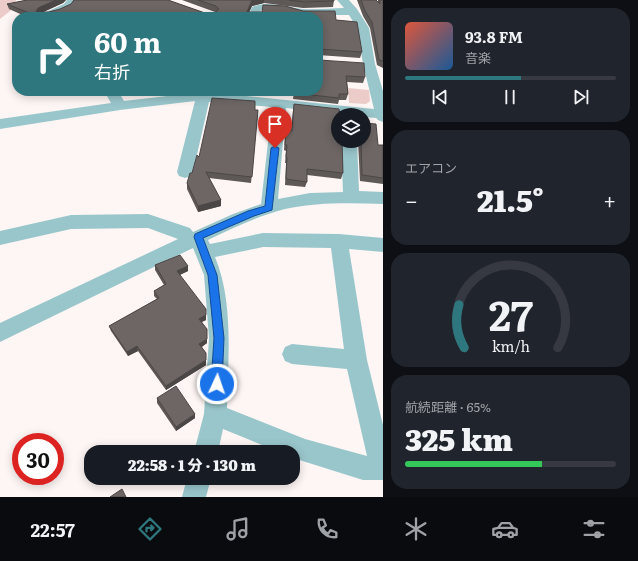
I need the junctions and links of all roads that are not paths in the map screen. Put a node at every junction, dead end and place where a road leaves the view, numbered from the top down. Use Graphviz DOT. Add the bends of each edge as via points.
graph roads {
  1 [pos="72,0"];
  2 [pos="344,0"];
  3 [pos="353,11"];
  4 [pos="55,12"];
  5 [pos="255,12"];
  6 [pos="302,12"];
  7 [pos="302,12"];
  8 [pos="355,62"];
  9 [pos="369,64"];
  10 [pos="113,96"];
  11 [pos="218,96"];
  12 [pos="232,96"];
  13 [pos="203,98"];
  14 [pos="279,104"];
  15 [pos="120,106"];
  16 [pos="331,111"];
  17 [pos="371,114"];
  18 [pos="382,115"];
  19 [pos="0,124"];
  20 [pos="349,148"];
  21 [pos="185,172"];
  22 [pos="351,197"];
  23 [pos="383,198"];
  24 [pos="269,208"];
  25 [pos="0,238"];
  26 [pos="339,241"];
  27 [pos="198,243"];
  28 [pos="383,245"];
  29 [pos="0,333"];
  30 [pos="292,354"];
  31 [pos="356,360"];
  32 [pos="215,414"];
  33 [pos="208,445"];
  34 [pos="382,468"];
  35 [pos="197,485"];
  36 [pos="194,497"];
  1 -- 4 [label="street" via="68,6"];
  2 -- 3 [label="street"];
  3 -- 6 [label="street"];
  3 -- 9 [label="street" via="372,50"];
  5 -- 7 [label="street" via="261,5 285,7"];
  8 -- 9 [label="street"];
  9 -- 18 [label="street"];
  10 -- 15 [label="street"];
  11 -- 13 [label="street"];
  12 -- 14 [label="street"];
  13 -- 15 [label="street"];
  13 -- 21 [label="street"];
  14 -- 16 [label="street"];
  14 -- 24 [label="street"];
  15 -- 19 [label="street"];
  17 -- 18 [label="street"];
  20 -- 22 [label="street"];
  22 -- 23 [label="street"];
  22 -- 24 [label="street" via="286,203"];
  24 -- 27 [label="street" via="251,213"];
  25 -- 27 [label="street" via="71,222 148,222 184,233"];
  26 -- 27 [label="street" via="263,240"];
  26 -- 28 [label="street"];
  26 -- 31 [label="street"];
  27 -- 29 [label="street"];
  27 -- 32 [label="street" via="213,275 219,338"];
  30 -- 31 [label="street"];
  31 -- 34 [label="street"];
  32 -- 33 [label="street"];
  32 -- 34 [label="street" via="305,451 363,468"];
  35 -- 36 [label="street"];
}
